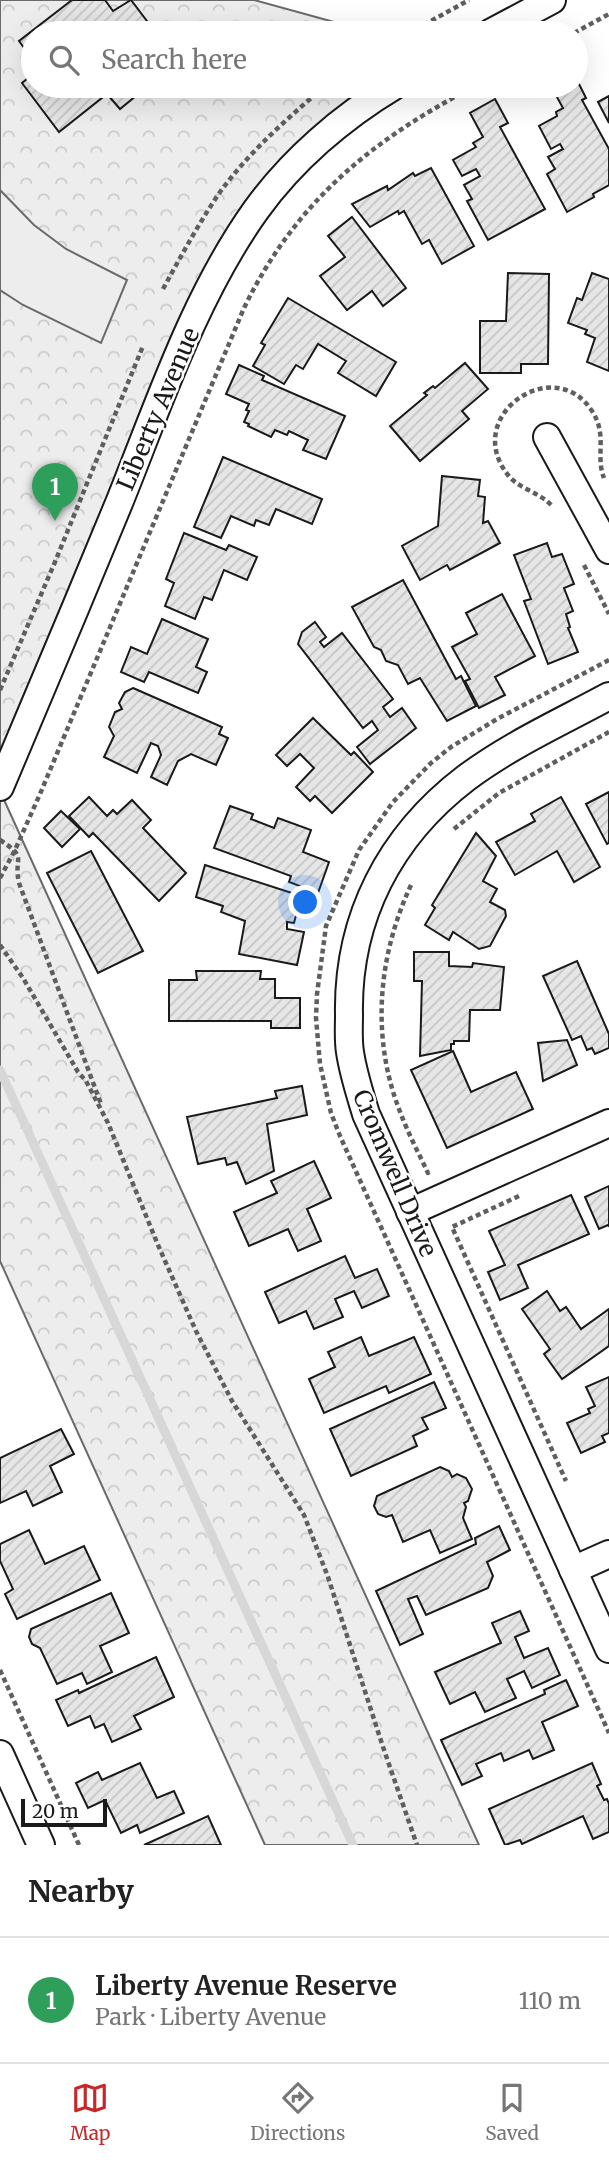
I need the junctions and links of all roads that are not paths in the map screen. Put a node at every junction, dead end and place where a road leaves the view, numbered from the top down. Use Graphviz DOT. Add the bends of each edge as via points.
graph roads {
  1 [pos="552,0"];
  2 [pos="513,21"];
  3 [pos="377,98"];
  4 [pos="547,437"];
  5 [pos="609,550"];
  6 [pos="609,696"];
  7 [pos="0,787"];
  8 [pos="609,1123"];
  9 [pos="410,1212"];
  10 [pos="609,1554"];
  11 [pos="573,1570"];
  12 [pos="609,1649"];
  13 [pos="0,1754"];
  14 [pos="41,1845"];
  1 -- 2 [label="street"];
  3 -- 7 [label="street, Liberty Avenue" via="337,126 291,169 229,252 184,343"];
  4 -- 5 [label="street"];
  6 -- 9 [label="street, Cromwell Drive" via="501,754 446,794 390,858 364,914 351,971 350,1051 366,1114"];
  8 -- 9 [label="street"];
  9 -- 11 [label="street, Cromwell Drive"];
  10 -- 11 [label="street"];
  11 -- 12 [label="street, Cromwell Drive"];
  13 -- 14 [label="street"];
}
